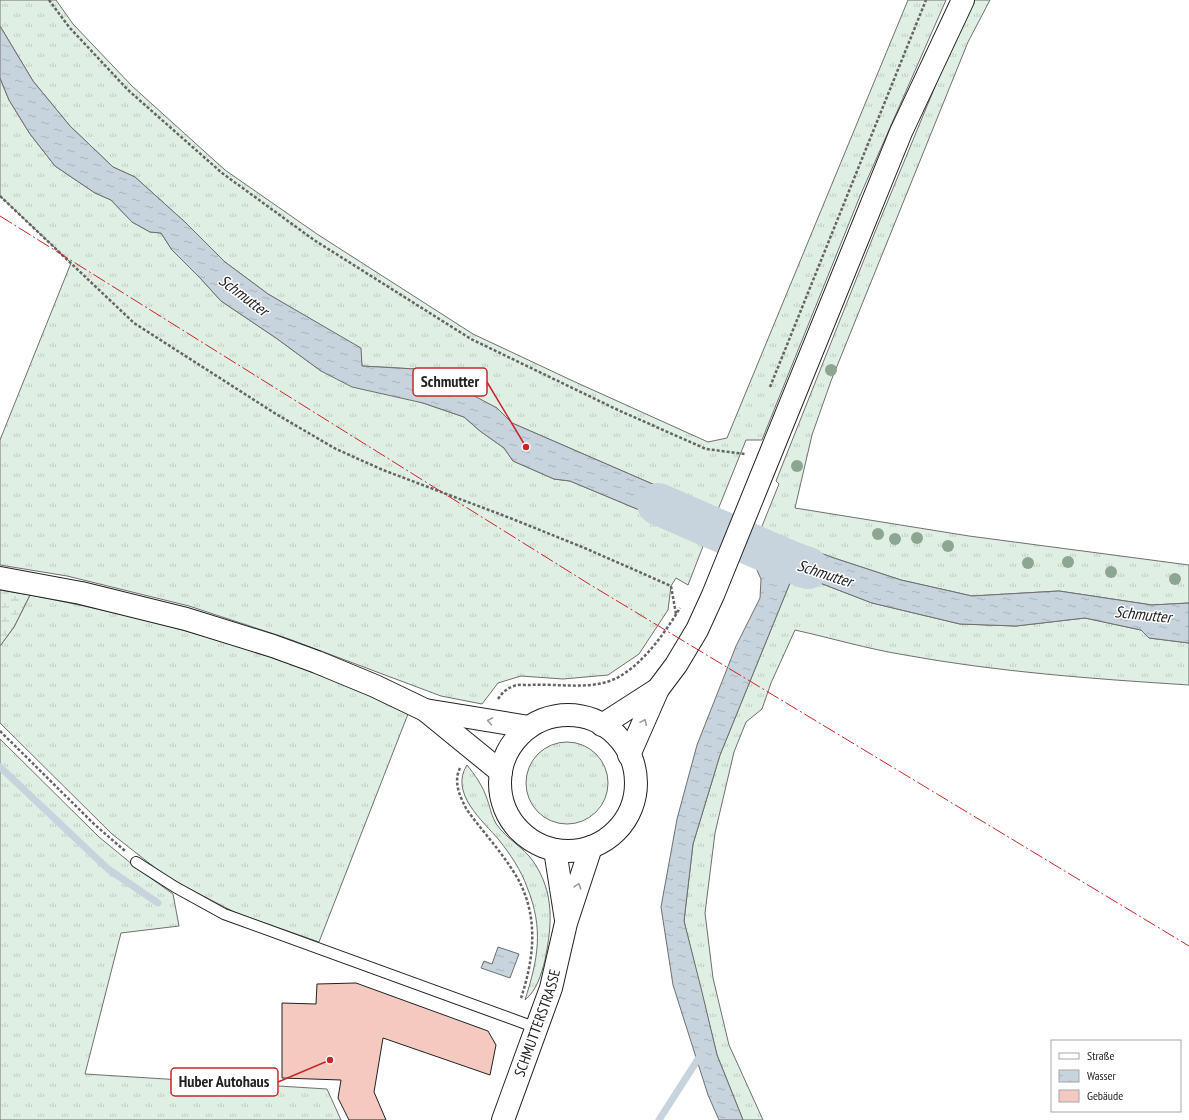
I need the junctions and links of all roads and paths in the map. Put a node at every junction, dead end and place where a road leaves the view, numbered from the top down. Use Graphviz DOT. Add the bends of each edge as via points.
graph roads {
  1 [pos="50,0"];
  2 [pos="926,0"];
  3 [pos="963,0"];
  4 [pos="0,196"];
  5 [pos="770,389"];
  6 [pos="746,454"];
  7 [pos="0,578"];
  8 [pos="671,586"];
  9 [pos="683,602"];
  10 [pos="658,689"];
  11 [pos="496,702"];
  12 [pos="425,710"];
  13 [pos="602,725"];
  14 [pos="529,727"];
  15 [pos="0,731"];
  16 [pos="629,755"];
  17 [pos="461,764"];
  18 [pos="501,772"];
  19 [pos="591,847"];
  20 [pos="554,850"];
  21 [pos="136,862"];
  22 [pos="566,924"];
  23 [pos="537,1028"];
  24 [pos="503,1120"];
  1 -- 6 [label="path" via="69,27 128,90 222,173 314,240 471,339 706,449"];
  2 -- 5 [label="path"];
  3 -- 10 [label="main road" via="901,132 713,595 697,630"];
  4 -- 8 [label="path" via="134,323 276,414 336,449 383,470 588,549"];
  7 -- 12 [label="main road" via="120,602 236,634 345,674"];
  9 -- 11 [label="path" via="645,656 622,676 600,684 514,685"];
  10 -- 13 [label="main road"];
  16 -- 10 [label="main road, one-way"];
  14 -- 12 [label="main road, one-way"];
  12 -- 18 [label="main road"];
  13 -- 14 [label="main road" via="578,716 562,716 547,718"];
  13 -- 16 [label="main road" via="618,738"];
  14 -- 18 [label="main road" via="509,750"];
  15 -- 21 [label="path"];
  16 -- 19 [label="main road" via="635,775 634,796 629,812 607,839"];
  17 -- 23 [label="path" via="456,780 463,802 514,873 526,898 533,946 519,1002"];
  18 -- 20 [label="main road" via="503,806 513,824 529,839"];
  19 -- 20 [label="main road" via="573,851"];
  22 -- 19 [label="main road, SCHMUTTERSTRASSE, one-way"];
  20 -- 22 [label="main road, SCHMUTTERSTRASSE"];
  21 -- 23 [label="lane" via="174,887 224,914"];
  22 -- 23 [label="main road, SCHMUTTERSTRASSE" via="551,988"];
  23 -- 24 [label="main road, SCHMUTTERSTRASSE"];
}
